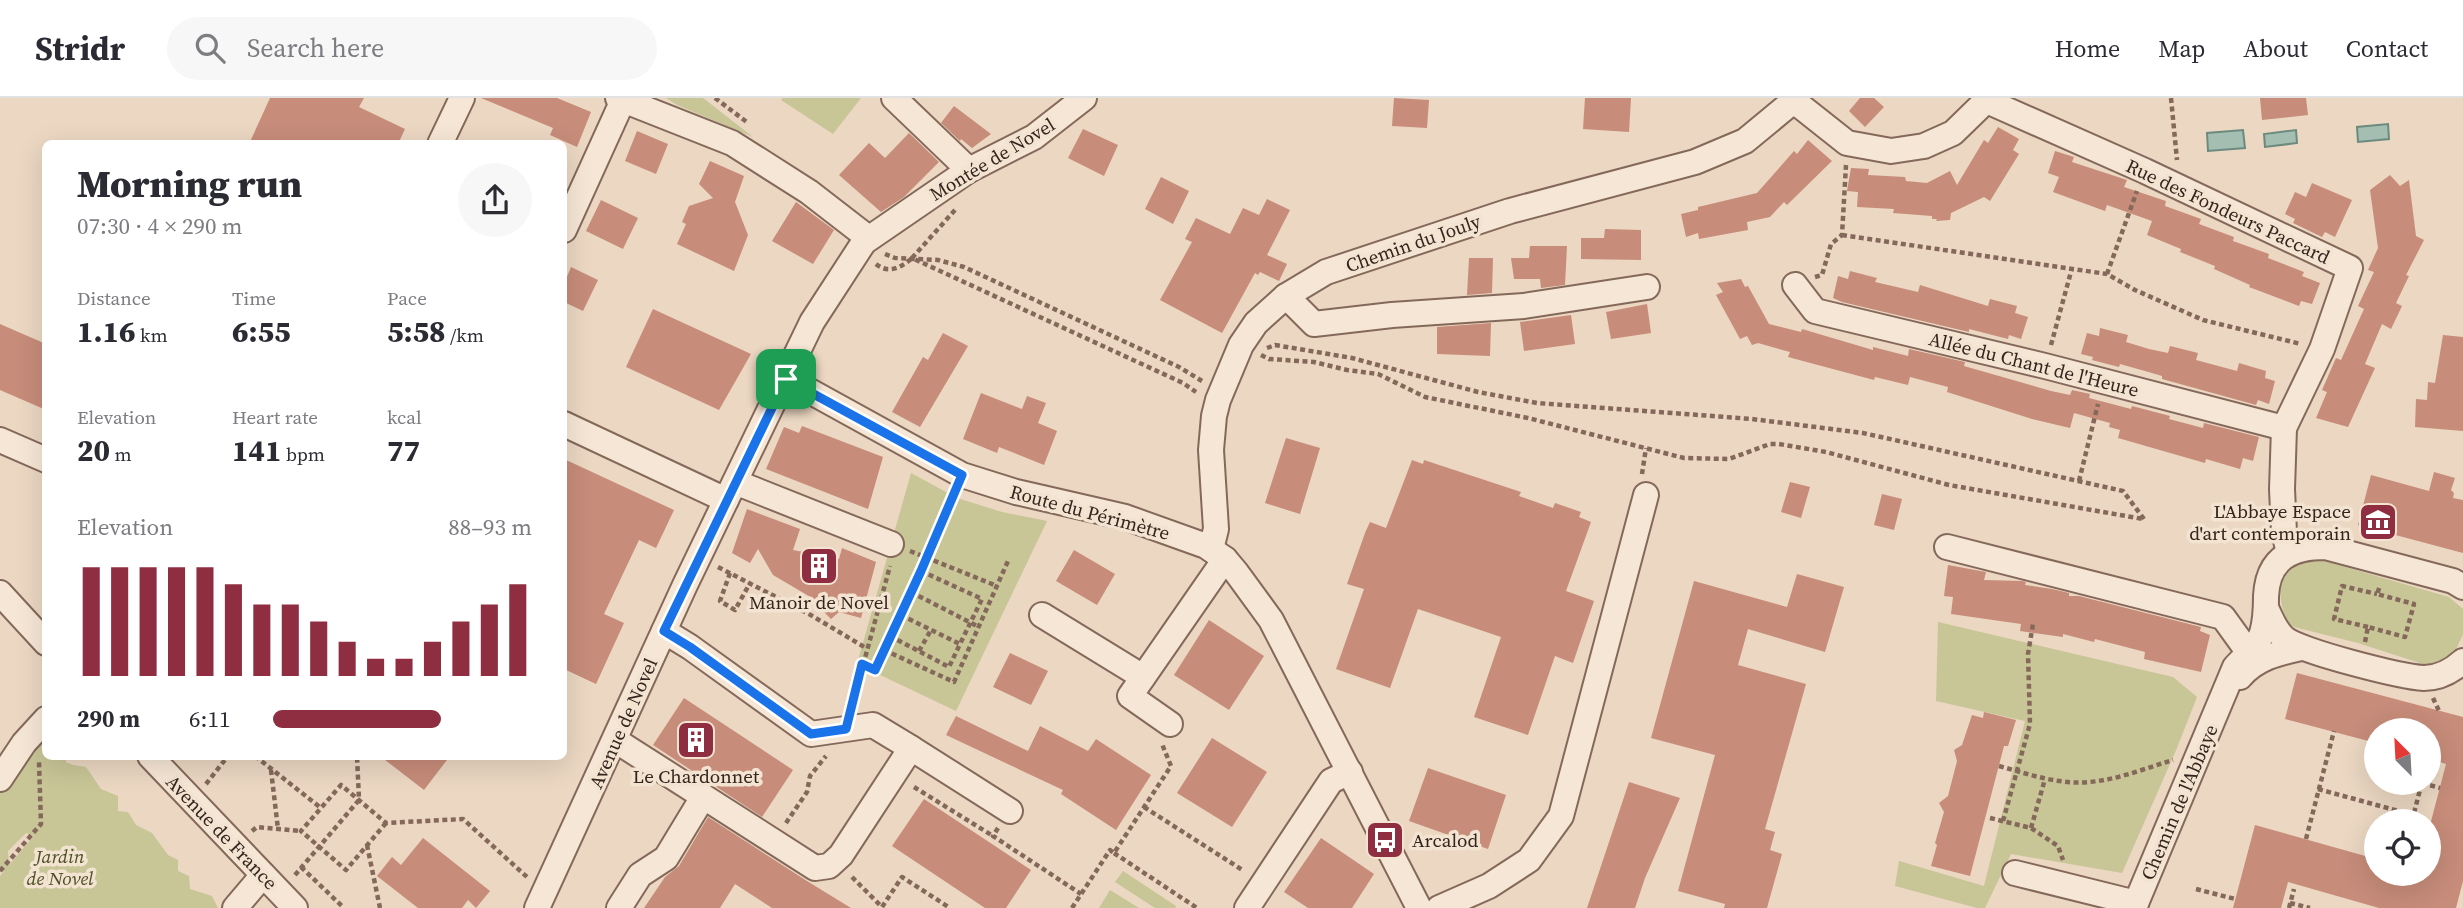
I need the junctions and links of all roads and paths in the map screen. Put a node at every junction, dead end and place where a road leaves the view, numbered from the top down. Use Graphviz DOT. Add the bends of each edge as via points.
graph roads {
  1 [pos="462,98"];
  2 [pos="894,98"];
  3 [pos="1084,98"];
  4 [pos="2171,98"];
  5 [pos="621,99"];
  6 [pos="1988,99"];
  7 [pos="1795,100"];
  8 [pos="442,140"];
  9 [pos="1847,143"];
  10 [pos="969,170"];
  11 [pos="2145,171"];
  12 [pos="2179,187"];
  13 [pos="957,207"];
  14 [pos="567,223"];
  15 [pos="1842,235"];
  16 [pos="862,246"];
  17 [pos="912,258"];
  18 [pos="2072,268"];
  19 [pos="2107,274"];
  20 [pos="1795,285"];
  21 [pos="1647,288"];
  22 [pos="1286,296"];
  23 [pos="2322,349"];
  24 [pos="2045,366"];
  25 [pos="786,379"];
  26 [pos="2103,381"];
  27 [pos="1205,382"];
  28 [pos="1207,398"];
  29 [pos="567,425"];
  30 [pos="2284,428"];
  31 [pos="0,440"];
  32 [pos="42,458"];
  33 [pos="962,475"];
  34 [pos="2079,481"];
  35 [pos="731,491"];
  36 [pos="1646,495"];
  37 [pos="894,545"];
  38 [pos="1947,547"];
  39 [pos="2289,553"];
  40 [pos="1218,554"];
  41 [pos="927,556"];
  42 [pos="1008,561"];
  43 [pos="2385,563"];
  44 [pos="921,571"];
  45 [pos="750,583"];
  46 [pos="997,586"];
  47 [pos="2463,587"];
  48 [pos="911,592"];
  49 [pos="0,593"];
  50 [pos="2377,594"];
  51 [pos="2267,610"];
  52 [pos="901,615"];
  53 [pos="1042,615"];
  54 [pos="971,622"];
  55 [pos="2033,624"];
  56 [pos="979,626"];
  57 [pos="2368,627"];
  58 [pos="931,630"];
  59 [pos="664,631"];
  60 [pos="890,636"];
  61 [pos="42,639"];
  62 [pos="960,644"];
  63 [pos="866,648"];
  64 [pos="2301,648"];
  65 [pos="884,650"];
  66 [pos="919,651"];
  67 [pos="2249,653"];
  68 [pos="2359,663"];
  69 [pos="862,664"];
  70 [pos="2456,674"];
  71 [pos="1143,677"];
  72 [pos="2223,696"];
  73 [pos="42,724"];
  74 [pos="1170,724"];
  75 [pos="846,729"];
  76 [pos="2334,731"];
  77 [pos="615,740"];
  78 [pos="911,748"];
  79 [pos="2200,751"];
  80 [pos="39,759"];
  81 [pos="154,760"];
  82 [pos="225,760"];
  83 [pos="260,760"];
  84 [pos="357,760"];
  85 [pos="1999,766"];
  86 [pos="271,769"];
  87 [pos="2017,771"];
  88 [pos="1350,772"];
  89 [pos="894,774"];
  90 [pos="0,779"];
  91 [pos="2045,779"];
  92 [pos="2318,789"];
  93 [pos="704,797"];
  94 [pos="359,800"];
  95 [pos="192,801"];
  96 [pos="1144,807"];
  97 [pos="321,808"];
  98 [pos="2384,809"];
  99 [pos="1010,811"];
  100 [pos="1990,818"];
  101 [pos="2003,821"];
  102 [pos="386,823"];
  103 [pos="2031,828"];
  104 [pos="278,829"];
  105 [pos="301,831"];
  106 [pos="993,836"];
  107 [pos="2306,839"];
  108 [pos="774,842"];
  109 [pos="367,845"];
  110 [pos="236,846"];
  111 [pos="319,846"];
  112 [pos="1114,853"];
  113 [pos="836,861"];
  114 [pos="301,867"];
  115 [pos="0,871"];
  116 [pos="2015,873"];
  117 [pos="1263,883"];
  118 [pos="2073,888"];
  119 [pos="2196,889"];
  120 [pos="2294,889"];
  121 [pos="279,892"];
  122 [pos="1082,894"];
  123 [pos="2235,899"];
  124 [pos="541,900"];
  125 [pos="2135,906"];
  126 [pos="2290,906"];
  127 [pos="235,908"];
  128 [pos="344,908"];
  129 [pos="380,908"];
  130 [pos="619,908"];
  131 [pos="883,908"];
  132 [pos="950,908"];
  133 [pos="1072,908"];
  134 [pos="1197,908"];
  135 [pos="1247,908"];
  136 [pos="1419,908"];
  137 [pos="1439,908"];
  138 [pos="2310,908"];
  1 -- 8 [label="street"];
  2 -- 10 [label="street"];
  3 -- 10 [label="street, Montée de Novel" via="1034,137"];
  4 -- 12 [label="path"];
  5 -- 14 [label="street"];
  5 -- 16 [label="street" via="732,143 809,192 862,233"];
  6 -- 9 [label="street" via="1953,133 1924,146 1891,151"];
  6 -- 11 [label="street, Rue des Fondeurs Paccard"];
  7 -- 9 [label="street"];
  7 -- 22 [label="street, Chemin du Jouly" via="1745,141 1695,162 1510,211 1326,272"];
  9 -- 15 [label="path"];
  10 -- 16 [label="street, Montée de Novel"];
  11 -- 12 [label="street, Rue des Fondeurs Paccard"];
  11 -- 19 [label="path"];
  12 -- 23 [label="street, Rue des Fondeurs Paccard" via="2350,268"];
  13 -- 17 [label="path"];
  15 -- 18 [label="path"];
  15 -- 20 [label="path" via="1831,244 1822,275"];
  16 -- 17 [label="path" via="895,258"];
  16 -- 17 [label="path" via="883,269 899,268"];
  16 -- 25 [label="street, Avenue de Novel" via="812,322"];
  17 -- 27 [label="path" via="964,267"];
  17 -- 28 [label="path"];
  18 -- 19 [label="path"];
  18 -- 24 [label="path"];
  19 -- 23 [label="path" via="2203,320"];
  20 -- 24 [label="street, Allée du Chant de l'Heure" via="1815,311"];
  21 -- 22 [label="street" via="1524,306 1314,324"];
  22 -- 40 [label="street, Chemin du Jouly" via="1256,323 1241,345 1218,400 1211,450"];
  23 -- 30 [label="street, Rue des Fondeurs Paccard"];
  24 -- 26 [label="street, Allée du Chant de l'Heure"];
  25 -- 33 [label="street, Route du Périmètre"];
  25 -- 35 [label="street, Avenue de Novel"];
  26 -- 30 [label="street, Allée du Chant de l'Heure"];
  26 -- 34 [label="path"];
  29 -- 35 [label="street"];
  30 -- 39 [label="street, Rue des Fondeurs Paccard" via="2282,489"];
  31 -- 32 [label="street"];
  33 -- 40 [label="street, Route du Périmètre" via="1144,523"];
  33 -- 41 [label="path"];
  34 -- 34 [label="path" via="1863,433 1752,419 1537,403 1352,358 1275,345 1255,352 1269,359 1378,374 1425,397 1684,458 1729,459 1779,444 1949,485 2144,519 2123,491"];
  35 -- 37 [label="street"];
  35 -- 59 [label="street, Avenue de Novel"];
  36 -- 137 [label="street" via="1561,816 1529,860 1489,886"];
  37 -- 41 [label="path"];
  37 -- 63 [label="path"];
  38 -- 67 [label="street" via="2223,617"];
  39 -- 43 [label="street" via="2325,547"];
  39 -- 51 [label="street, Chemin de l'Abbaye" via="2272,570"];
  40 -- 71 [label="street"];
  40 -- 88 [label="street, Route du Périmètre" via="1271,620"];
  41 -- 44 [label="path"];
  41 -- 46 [label="path"];
  42 -- 46 [label="path"];
  43 -- 47 [label="street"];
  43 -- 50 [label="path"];
  44 -- 48 [label="path"];
  44 -- 54 [label="path" via="982,599"];
  45 -- 45 [label="path" via="735,610 720,601 730,573"];
  45 -- 63 [label="path"];
  46 -- 56 [label="path"];
  48 -- 52 [label="path"];
  48 -- 54 [label="path"];
  49 -- 61 [label="street"];
  50 -- 57 [label="path" via="2342,586 2334,619"];
  50 -- 57 [label="path" via="2414,604 2405,637"];
  51 -- 64 [label="street" via="2275,628"];
  51 -- 67 [label="street, Chemin de l'Abbaye" via="2262,636"];
  52 -- 58 [label="path"];
  52 -- 60 [label="path"];
  53 -- 71 [label="street"];
  54 -- 56 [label="path"];
  54 -- 62 [label="path"];
  55 -- 87 [label="path" via="2028,654 2030,724"];
  56 -- 65 [label="path" via="954,682"];
  57 -- 68 [label="path"];
  58 -- 62 [label="path"];
  58 -- 66 [label="path"];
  59 -- 75 [label="street" via="811,734"];
  59 -- 77 [label="street, Avenue de Novel"];
  60 -- 65 [label="path"];
  60 -- 66 [label="path"];
  62 -- 66 [label="path" via="949,667"];
  63 -- 69 [label="path"];
  64 -- 68 [label="street"];
  64 -- 72 [label="street, Chemin de l'Abbaye" via="2274,654 2246,669"];
  65 -- 69 [label="path" via="875,670"];
  67 -- 72 [label="street, Chemin de l'Abbaye" via="2235,667"];
  68 -- 70 [label="street" via="2424,678"];
  69 -- 75 [label="path"];
  71 -- 74 [label="street" via="1130,696"];
  72 -- 79 [label="street, Chemin de l'Abbaye"];
  73 -- 90 [label="street"];
  74 -- 96 [label="path" via="1160,740 1171,765"];
  75 -- 78 [label="street" via="873,724"];
  75 -- 108 [label="path" via="810,776 807,792"];
  76 -- 92 [label="path"];
  77 -- 93 [label="street"];
  77 -- 124 [label="street, Avenue de Novel"];
  78 -- 89 [label="street"];
  78 -- 99 [label="street"];
  79 -- 91 [label="path" via="2089,782"];
  79 -- 125 [label="street, Chemin de l'Abbaye"];
  80 -- 115 [label="path" via="41,824"];
  81 -- 95 [label="street, Avenue de France"];
  82 -- 95 [label="path"];
  83 -- 86 [label="path"];
  84 -- 94 [label="path"];
  85 -- 87 [label="path"];
  86 -- 97 [label="path"];
  86 -- 104 [label="path"];
  87 -- 91 [label="path"];
  87 -- 101 [label="path"];
  88 -- 117 [label="street" via="1331,781"];
  88 -- 136 [label="street, Route du Périmètre"];
  89 -- 106 [label="path"];
  89 -- 113 [label="street"];
  91 -- 103 [label="path"];
  92 -- 98 [label="path"];
  92 -- 107 [label="path"];
  93 -- 108 [label="street"];
  93 -- 130 [label="street" via="666,858 640,875"];
  94 -- 97 [label="path" via="341,785"];
  94 -- 102 [label="path"];
  94 -- 111 [label="path"];
  95 -- 110 [label="street, Avenue de France"];
  96 -- 112 [label="path"];
  96 -- 117 [label="path"];
  97 -- 105 [label="path"];
  99 -- 106 [label="path"];
  100 -- 101 [label="path"];
  101 -- 103 [label="path"];
  102 -- 109 [label="path"];
  102 -- 124 [label="path" via="463,819"];
  103 -- 118 [label="path" via="2058,846"];
  104 -- 105 [label="path"];
  104 -- 110 [label="path" via="257,827"];
  105 -- 111 [label="path"];
  106 -- 122 [label="path"];
  108 -- 113 [label="street" via="815,868"];
  109 -- 111 [label="path" via="346,870"];
  109 -- 129 [label="path"];
  110 -- 121 [label="street, Avenue de France"];
  111 -- 114 [label="path"];
  112 -- 122 [label="path" via="1110,850"];
  112 -- 134 [label="path"];
  113 -- 131 [label="path"];
  114 -- 121 [label="path"];
  114 -- 128 [label="path"];
  116 -- 118 [label="street"];
  117 -- 135 [label="street"];
  118 -- 125 [label="street"];
  119 -- 123 [label="path"];
  120 -- 126 [label="path"];
  121 -- 127 [label="street"];
  122 -- 133 [label="path"];
  126 -- 138 [label="path"];
  131 -- 132 [label="path" via="902,877"];
}
